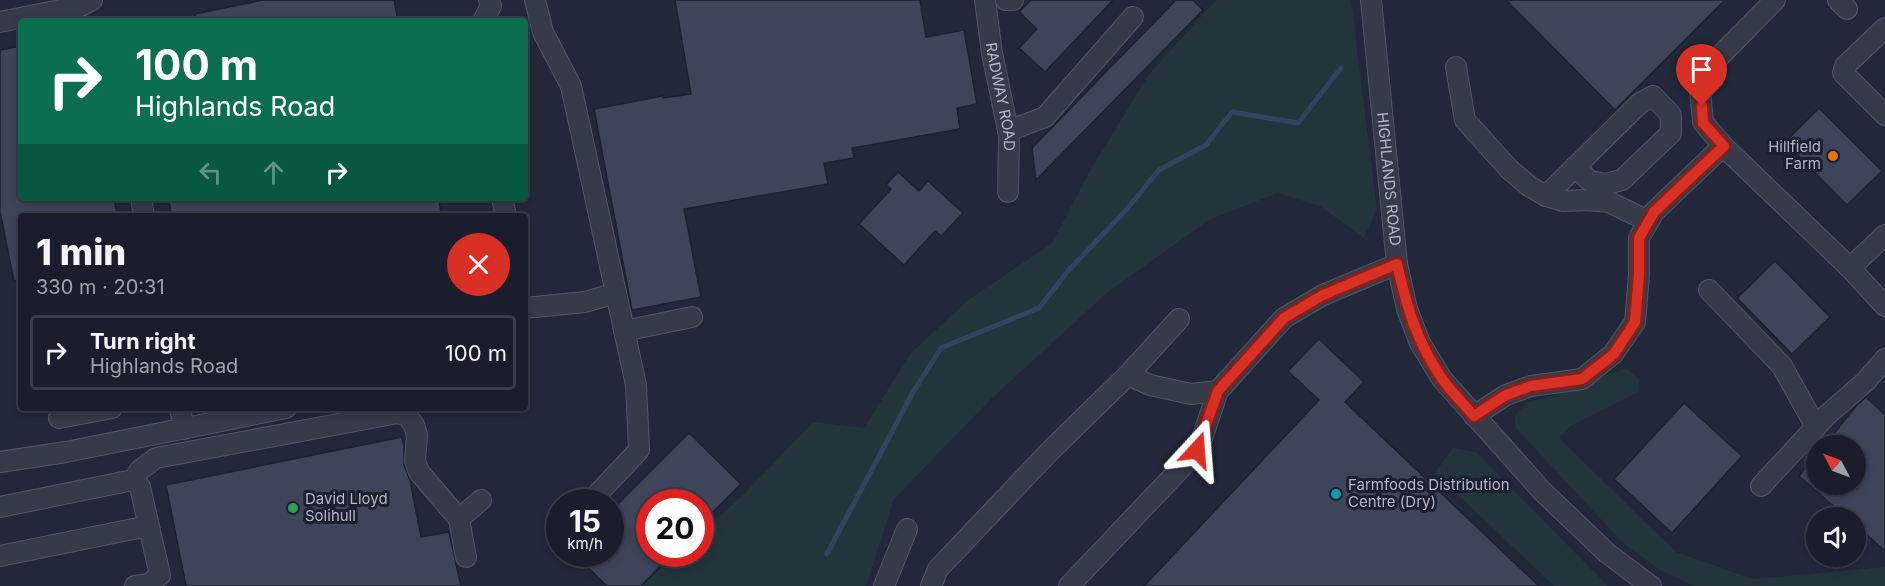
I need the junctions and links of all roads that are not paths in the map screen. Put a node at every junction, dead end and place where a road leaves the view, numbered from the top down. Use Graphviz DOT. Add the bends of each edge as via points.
graph roads {
  1 [pos="92,0"];
  2 [pos="489,0"];
  3 [pos="535,0"];
  4 [pos="985,0"];
  5 [pos="1006,0"];
  6 [pos="1013,0"];
  7 [pos="1371,0"];
  8 [pos="1774,0"];
  9 [pos="1133,17"];
  10 [pos="18,18"];
  11 [pos="20,18"];
  12 [pos="485,18"];
  13 [pos="0,22"];
  14 [pos="1885,28"];
  15 [pos="1456,67"];
  16 [pos="1885,115"];
  17 [pos="1008,131"];
  18 [pos="1724,146"];
  19 [pos="1575,167"];
  20 [pos="1008,192"];
  21 [pos="1546,196"];
  22 [pos="1648,221"];
  23 [pos="1885,235"];
  24 [pos="1397,264"];
  25 [pos="1850,268"];
  26 [pos="1709,290"];
  27 [pos="616,293"];
  28 [pos="1885,306"];
  29 [pos="528,309"];
  30 [pos="692,317"];
  31 [pos="1179,319"];
  32 [pos="624,331"];
  33 [pos="1885,359"];
  34 [pos="1128,375"];
  35 [pos="1218,391"];
  36 [pos="80,411"];
  37 [pos="181,411"];
  38 [pos="271,411"];
  39 [pos="58,413"];
  40 [pos="1474,416"];
  41 [pos="1816,427"];
  42 [pos="184,429"];
  43 [pos="66,452"];
  44 [pos="0,462"];
  45 [pos="133,480"];
  46 [pos="1761,486"];
  47 [pos="602,489"];
  48 [pos="481,500"];
  49 [pos="0,507"];
  50 [pos="459,519"];
  51 [pos="148,526"];
  52 [pos="907,529"];
  53 [pos="0,556"];
  54 [pos="466,557"];
  55 [pos="164,581"];
  56 [pos="135,586"];
  57 [pos="884,586"];
  58 [pos="931,586"];
  59 [pos="1069,586"];
  60 [pos="1651,586"];
  1 -- 11 [label="street" via="81,6"];
  2 -- 12 [label="street" via="491,6"];
  3 -- 27 [label="street" via="543,32 571,86"];
  4 -- 17 [label="street, RADWAY ROAD"];
  5 -- 6 [label="street"];
  7 -- 24 [label="street, HIGHLANDS ROAD"];
  8 -- 18 [label="street" via="1717,59 1701,90 1703,123"];
  9 -- 17 [label="street" via="1045,117"];
  10 -- 13 [label="street"];
  14 -- 16 [label="street" via="1845,66 1844,73"];
  15 -- 21 [label="street" via="1465,120 1509,169"];
  17 -- 20 [label="street, RADWAY ROAD"];
  18 -- 22 [label="street"];
  18 -- 25 [label="street"];
  19 -- 19 [label="street" via="1640,103 1653,96 1671,115 1671,133 1622,180 1606,184 1590,180"];
  19 -- 21 [label="street"];
  21 -- 22 [label="street" via="1563,201 1609,202"];
  22 -- 40 [label="street" via="1639,238 1635,322 1614,354 1582,379 1531,386 1506,395"];
  23 -- 25 [label="street"];
  24 -- 35 [label="street" via="1323,295 1284,318"];
  24 -- 40 [label="street, HIGHLANDS ROAD" via="1420,343 1442,379"];
  25 -- 28 [label="street"];
  26 -- 41 [label="street" via="1782,366"];
  27 -- 29 [label="street" via="585,302"];
  27 -- 32 [label="street"];
  30 -- 32 [label="street"];
  31 -- 34 [label="street"];
  32 -- 47 [label="street" via="636,385 639,450"];
  33 -- 41 [label="street"];
  34 -- 35 [label="street" via="1150,386 1191,394"];
  34 -- 58 [label="street" via="938,569"];
  35 -- 59 [label="street" via="1197,450"];
  36 -- 39 [label="street"];
  37 -- 42 [label="street"];
  38 -- 42 [label="street"];
  39 -- 43 [label="street"];
  40 -- 60 [label="street, HIGHLANDS ROAD" via="1542,491 1607,553"];
  41 -- 46 [label="street"];
  42 -- 43 [label="street"];
  43 -- 44 [label="street"];
  45 -- 49 [label="street"];
  45 -- 50 [label="street" via="156,458 398,413 414,425 419,472"];
  45 -- 51 [label="street" via="140,487"];
  48 -- 50 [label="street"];
  50 -- 54 [label="street"];
  51 -- 53 [label="street"];
  51 -- 55 [label="street"];
  52 -- 57 [label="street"];
  55 -- 56 [label="street"];
}
